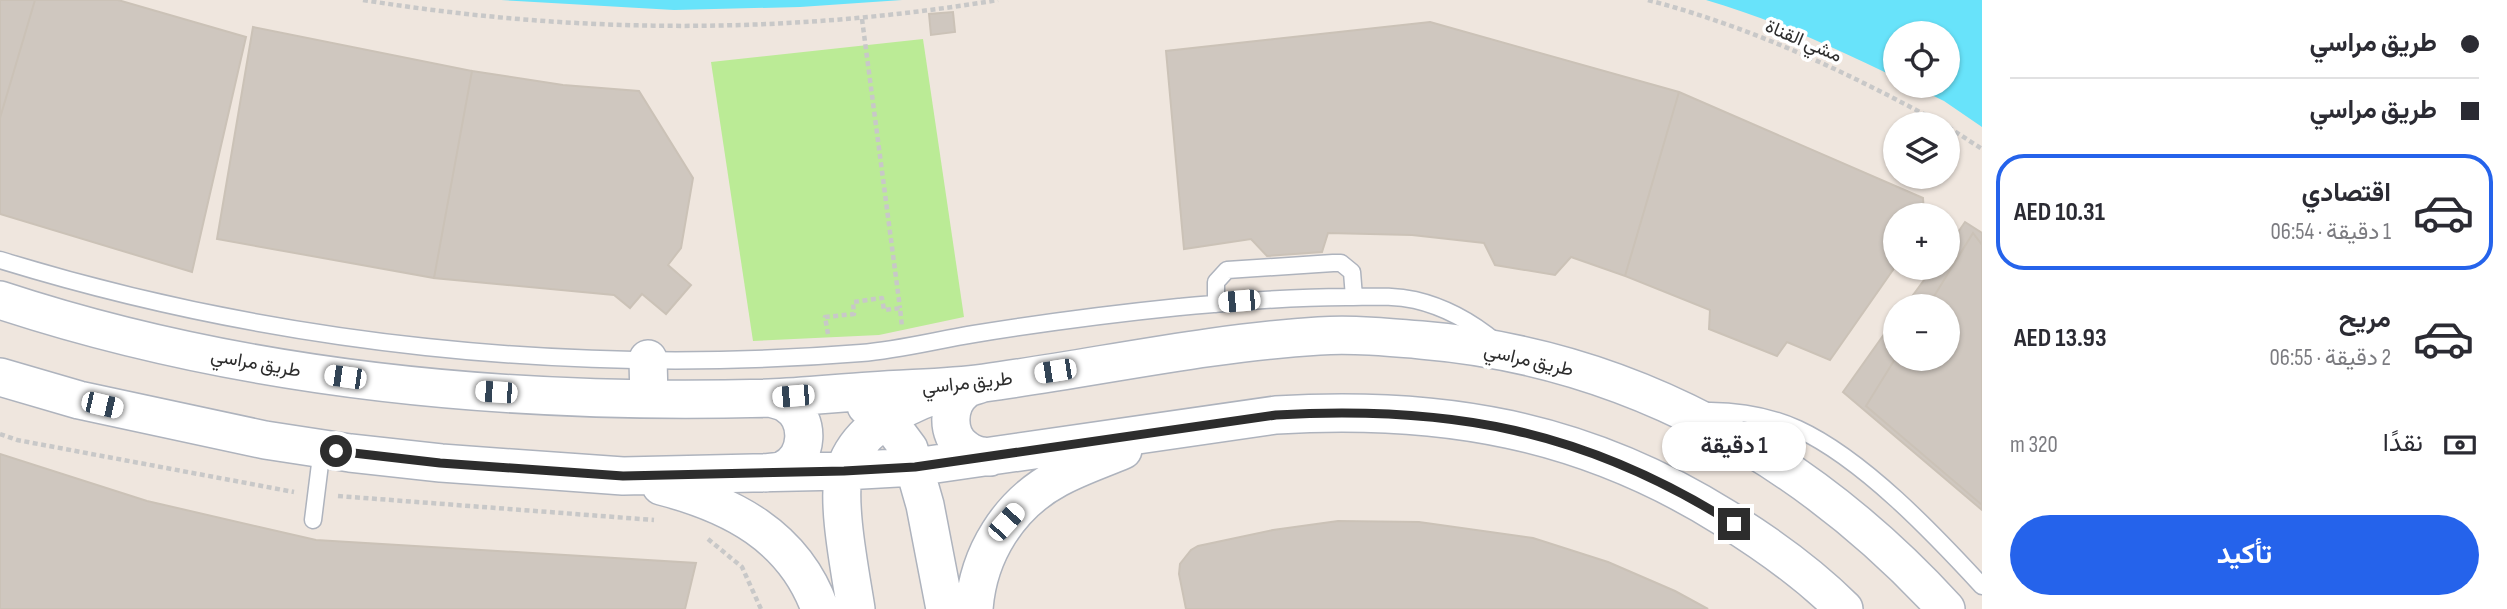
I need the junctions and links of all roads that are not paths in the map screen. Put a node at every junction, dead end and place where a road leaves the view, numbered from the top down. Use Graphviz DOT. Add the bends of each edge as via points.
graph roads {
  1 [pos="0,260"];
  2 [pos="1354,297"];
  3 [pos="0,300"];
  4 [pos="1216,303"];
  5 [pos="1508,352"];
  6 [pos="648,359"];
  7 [pos="0,377"];
  8 [pos="979,384"];
  9 [pos="835,393"];
  10 [pos="649,398"];
  11 [pos="771,398"];
  12 [pos="1685,411"];
  13 [pos="886,418"];
  14 [pos="1168,430"];
  15 [pos="322,448"];
  16 [pos="990,457"];
  17 [pos="915,467"];
  18 [pos="844,471"];
  19 [pos="766,473"];
  20 [pos="623,476"];
  21 [pos="313,520"];
  22 [pos="1982,586"];
  23 [pos="820,609"];
  24 [pos="856,609"];
  25 [pos="945,609"];
  26 [pos="974,609"];
  27 [pos="1844,609"];
  28 [pos="1946,609"];
  1 -- 6 [label="lane" via="162,304 337,335 513,354"];
  2 -- 4 [label="lane"];
  2 -- 4 [label="lane" via="1352,272 1334,263 1227,270 1216,282"];
  2 -- 5 [label="lane" via="1387,296 1440,307 1465,319"];
  3 -- 10 [label="street, طريق مراسي" via="105,330 295,370 458,390"];
  4 -- 6 [label="lane" via="1047,323 866,353"];
  5 -- 8 [label="street, طريق مراسي" via="1447,342 1323,335"];
  5 -- 12 [label="street, طريق مراسي" via="1569,367"];
  6 -- 10 [label="street"];
  7 -- 15 [label="street" via="172,422"];
  8 -- 9 [label="street, طريق مراسي"];
  8 -- 13 [label="street" via="934,395"];
  8 -- 16 [label="street" via="954,402 950,418 962,447"];
  9 -- 11 [label="street, طريق مراسي"];
  9 -- 13 [label="street"];
  10 -- 11 [label="street, طريق مراسي"];
  11 -- 19 [label="street" via="799,415 805,430 804,446 783,470"];
  12 -- 22 [label="lane" via="1760,417 1821,441 1908,511"];
  12 -- 28 [label="street, طريق مراسي" via="1764,455 1833,502 1884,545"];
  13 -- 17 [label="street" via="909,449"];
  13 -- 18 [label="street" via="862,442"];
  14 -- 16 [label="street"];
  14 -- 26 [label="street" via="1059,477 1022,504 992,543"];
  14 -- 27 [label="street" via="1276,415 1386,412 1481,423 1548,437 1653,478 1703,504 1795,567"];
  15 -- 20 [label="street" via="440,463"];
  15 -- 21 [label="lane"];
  16 -- 17 [label="street"];
  17 -- 18 [label="street"];
  17 -- 25 [label="street"];
  18 -- 19 [label="street"];
  18 -- 24 [label="street" via="843,513"];
  19 -- 20 [label="street"];
  20 -- 23 [label="street" via="701,496 758,527 802,574"];
}
